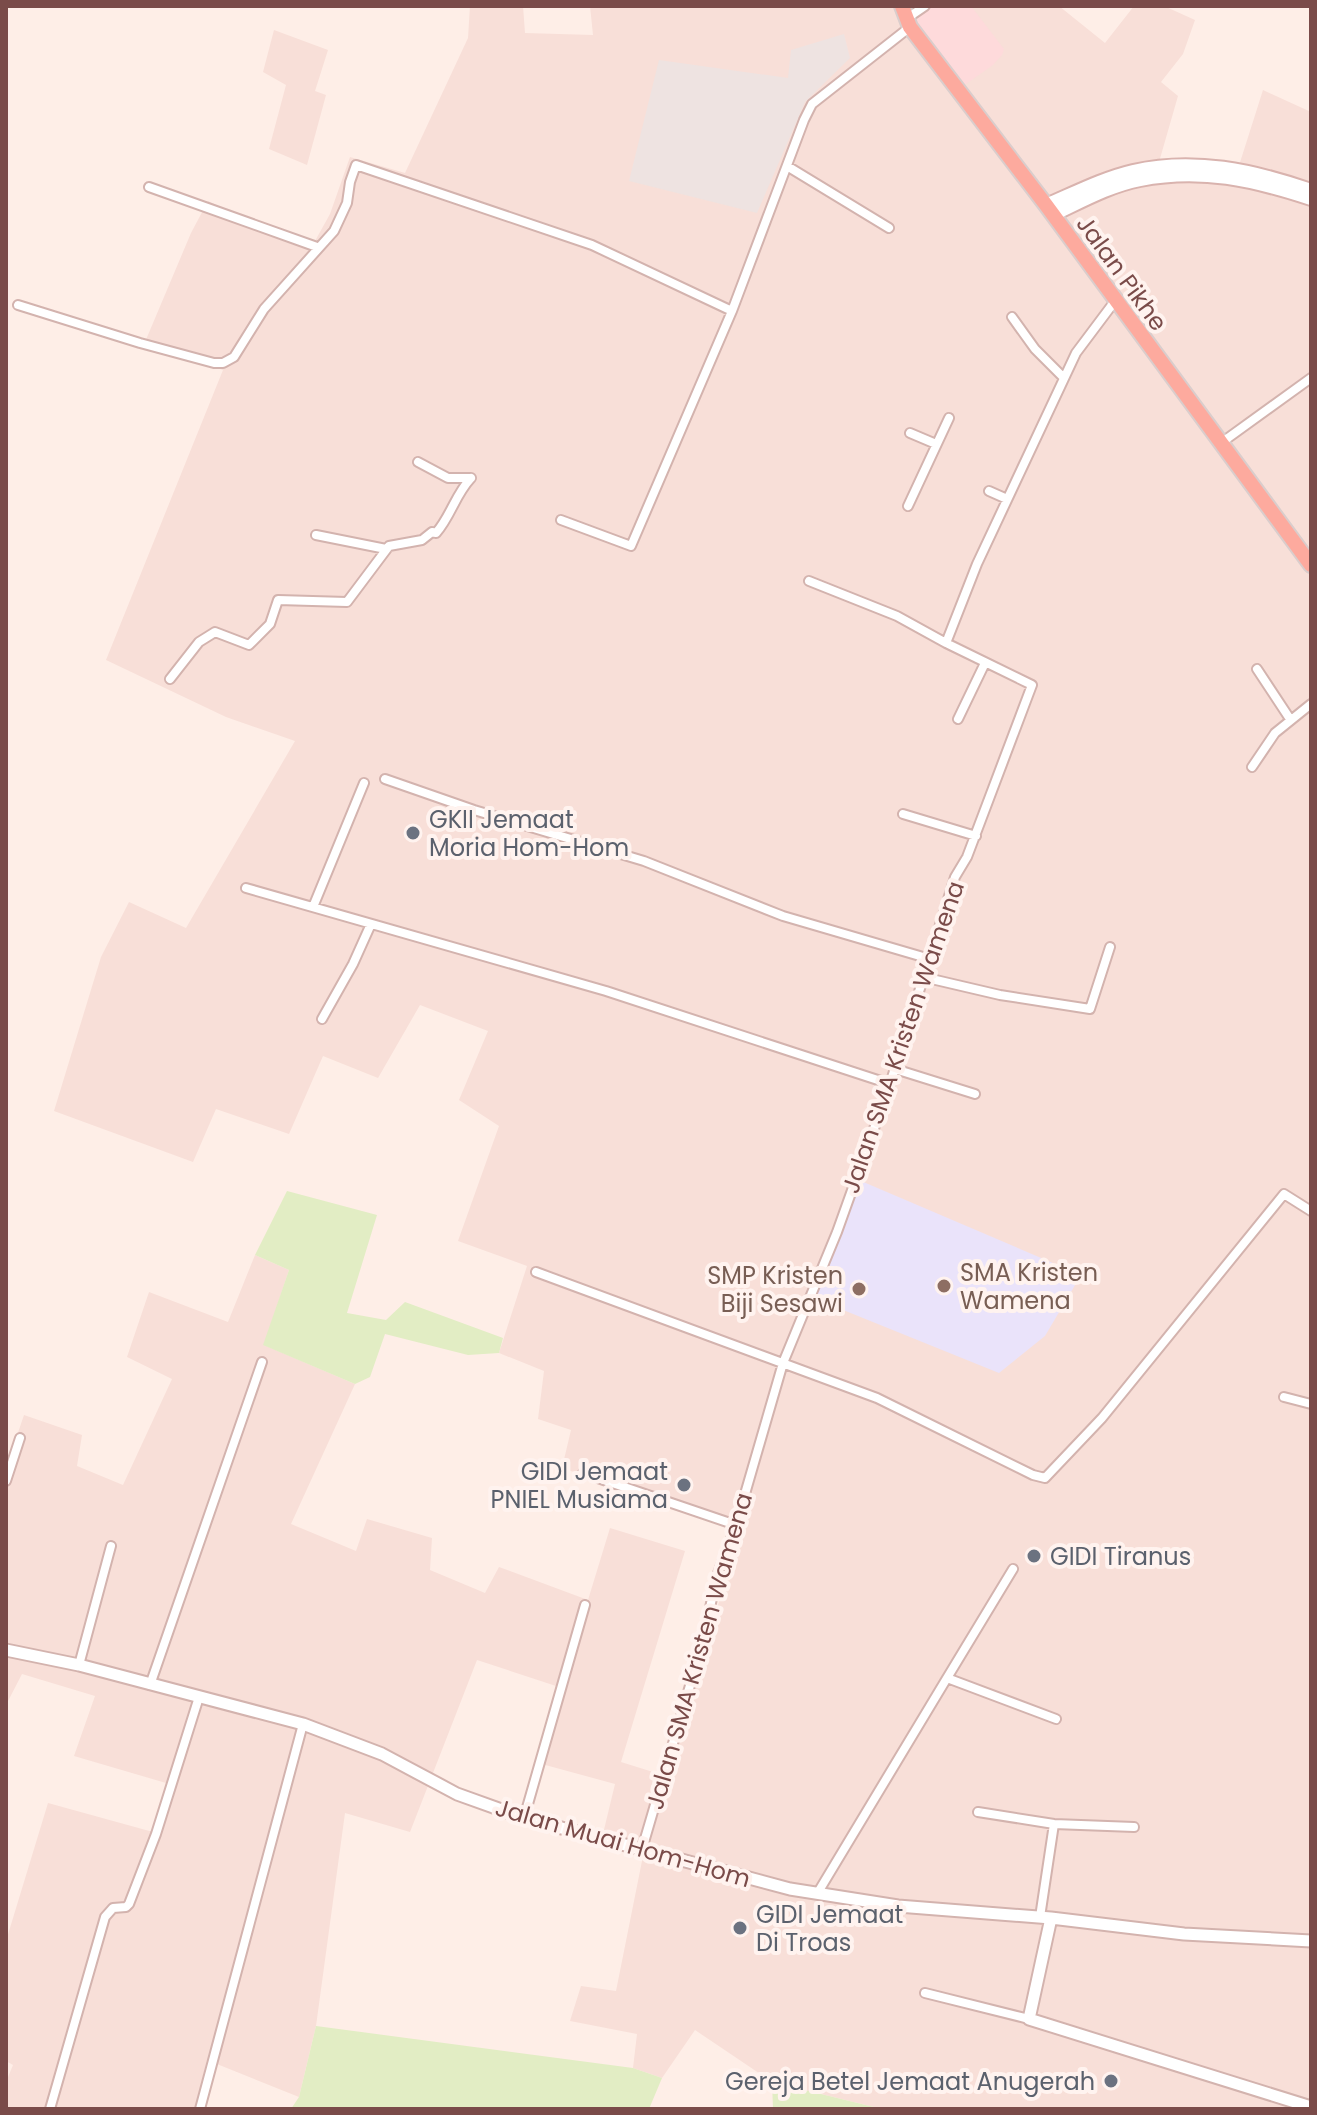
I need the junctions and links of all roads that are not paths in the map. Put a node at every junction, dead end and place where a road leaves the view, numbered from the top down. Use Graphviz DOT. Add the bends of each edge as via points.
graph roads {
  1 [pos="925,6"];
  2 [pos="906,18"];
  3 [pos="787,166"];
  4 [pos="149,187"];
  5 [pos="1311,190"];
  6 [pos="1311,199"];
  7 [pos="1049,210"];
  8 [pos="889,228"];
  9 [pos="317,247"];
  10 [pos="1115,301"];
  11 [pos="18,305"];
  12 [pos="732,311"];
  13 [pos="1012,317"];
  14 [pos="1064,378"];
  15 [pos="1311,378"];
  16 [pos="949,418"];
  17 [pos="910,433"];
  18 [pos="936,444"];
  19 [pos="1220,444"];
  20 [pos="418,462"];
  21 [pos="989,491"];
  22 [pos="1007,499"];
  23 [pos="908,506"];
  24 [pos="561,520"];
  25 [pos="316,535"];
  26 [pos="386,549"];
  27 [pos="1311,565"];
  28 [pos="809,581"];
  29 [pos="946,643"];
  30 [pos="985,663"];
  31 [pos="1257,669"];
  32 [pos="170,679"];
  33 [pos="1311,704"];
  34 [pos="958,719"];
  35 [pos="1290,719"];
  36 [pos="1252,767"];
  37 [pos="385,779"];
  38 [pos="364,783"];
  39 [pos="903,814"];
  40 [pos="976,836"];
  41 [pos="246,888"];
  42 [pos="313,907"];
  43 [pos="371,924"];
  44 [pos="1110,947"];
  45 [pos="930,959"];
  46 [pos="923,977"];
  47 [pos="322,1019"];
  48 [pos="895,1069"];
  49 [pos="890,1084"];
  50 [pos="975,1094"];
  51 [pos="1311,1211"];
  52 [pos="536,1272"];
  53 [pos="262,1362"];
  54 [pos="783,1363"];
  55 [pos="1284,1397"];
  56 [pos="1311,1404"];
  57 [pos="20,1438"];
  58 [pos="583,1473"];
  59 [pos="6,1481"];
  60 [pos="736,1525"];
  61 [pos="111,1546"];
  62 [pos="1013,1569"];
  63 [pos="585,1605"];
  64 [pos="6,1650"];
  65 [pos="79,1665"];
  66 [pos="947,1678"];
  67 [pos="150,1685"];
  68 [pos="199,1697"];
  69 [pos="1056,1719"];
  70 [pos="303,1724"];
  71 [pos="978,1812"];
  72 [pos="524,1818"];
  73 [pos="1054,1824"];
  74 [pos="1134,1827"];
  75 [pos="642,1849"];
  76 [pos="817,1894"];
  77 [pos="1045,1918"];
  78 [pos="1311,1941"];
  79 [pos="925,1993"];
  80 [pos="1029,2019"];
  81 [pos="1311,2107"];
  82 [pos="50,2109"];
  83 [pos="200,2109"];
  1 -- 2 [label="street"];
  2 -- 3 [label="street" via="812,104"];
  2 -- 7 [label="highway, Jalan Pikhe"];
  3 -- 8 [label="street"];
  3 -- 12 [label="street"];
  4 -- 9 [label="street"];
  5 -- 7 [label="main road" via="1234,167 1164,167 1133,171"];
  6 -- 7 [label="main road" via="1235,177 1166,176"];
  7 -- 10 [label="highway, Jalan Pikhe"];
  9 -- 11 [label="street" via="264,309 234,357 223,363"];
  9 -- 12 [label="street" via="334,231 356,165 592,245"];
  10 -- 14 [label="street"];
  10 -- 19 [label="highway, Jalan Pikhe"];
  12 -- 24 [label="street" via="631,546"];
  13 -- 14 [label="street"];
  14 -- 22 [label="street"];
  15 -- 19 [label="street"];
  16 -- 18 [label="street"];
  17 -- 18 [label="street"];
  18 -- 23 [label="street"];
  19 -- 27 [label="highway, Jalan Pikhe"];
  20 -- 26 [label="street" via="448,478 471,478 436,533"];
  21 -- 22 [label="street"];
  22 -- 29 [label="street"];
  25 -- 26 [label="street"];
  26 -- 32 [label="street" via="347,602 278,600 270,624 249,645 215,632 199,642"];
  28 -- 29 [label="street, Jalan SMA Kristen Wamena" via="897,616"];
  29 -- 30 [label="street, Jalan SMA Kristen Wamena"];
  30 -- 34 [label="street"];
  30 -- 40 [label="street, Jalan SMA Kristen Wamena" via="1032,685"];
  31 -- 35 [label="street"];
  33 -- 35 [label="street"];
  35 -- 36 [label="street"];
  37 -- 45 [label="street" via="644,861 783,916"];
  38 -- 42 [label="street"];
  39 -- 40 [label="street"];
  40 -- 45 [label="street, Jalan SMA Kristen Wamena" via="955,877"];
  41 -- 42 [label="street"];
  42 -- 43 [label="street"];
  43 -- 47 [label="street"];
  43 -- 49 [label="street" via="606,991"];
  44 -- 46 [label="street" via="1090,1009"];
  45 -- 46 [label="street, Jalan SMA Kristen Wamena"];
  46 -- 48 [label="street, Jalan SMA Kristen Wamena"];
  48 -- 49 [label="street, Jalan SMA Kristen Wamena"];
  48 -- 50 [label="street"];
  49 -- 54 [label="street, Jalan SMA Kristen Wamena"];
  51 -- 54 [label="street" via="1284,1194 1102,1418 1045,1478 877,1398"];
  52 -- 54 [label="street"];
  53 -- 67 [label="street"];
  54 -- 60 [label="street, Jalan SMA Kristen Wamena"];
  55 -- 56 [label="street"];
  57 -- 59 [label="street"];
  58 -- 60 [label="street"];
  60 -- 75 [label="street, Jalan SMA Kristen Wamena" via="717,1576"];
  61 -- 65 [label="street"];
  62 -- 66 [label="street"];
  63 -- 72 [label="street"];
  64 -- 65 [label="street, Jalan Muai Hom-Hom"];
  65 -- 67 [label="street, Jalan Muai Hom-Hom"];
  66 -- 69 [label="street"];
  66 -- 76 [label="street"];
  67 -- 68 [label="street, Jalan Muai Hom-Hom"];
  68 -- 70 [label="street, Jalan Muai Hom-Hom"];
  68 -- 82 [label="street" via="129,1904 113,1908 105,1917"];
  70 -- 72 [label="street, Jalan Muai Hom-Hom" via="382,1754 457,1794"];
  70 -- 83 [label="street"];
  71 -- 73 [label="street"];
  72 -- 75 [label="street, Jalan Muai Hom-Hom"];
  73 -- 74 [label="street"];
  73 -- 77 [label="street"];
  75 -- 76 [label="street, Jalan Muai Hom-Hom"];
  76 -- 77 [label="street, Jalan Muai Hom-Hom"];
  77 -- 78 [label="street, Jalan Muai Hom-Hom"];
  77 -- 80 [label="street"];
  79 -- 80 [label="street"];
  80 -- 81 [label="street"];
}
